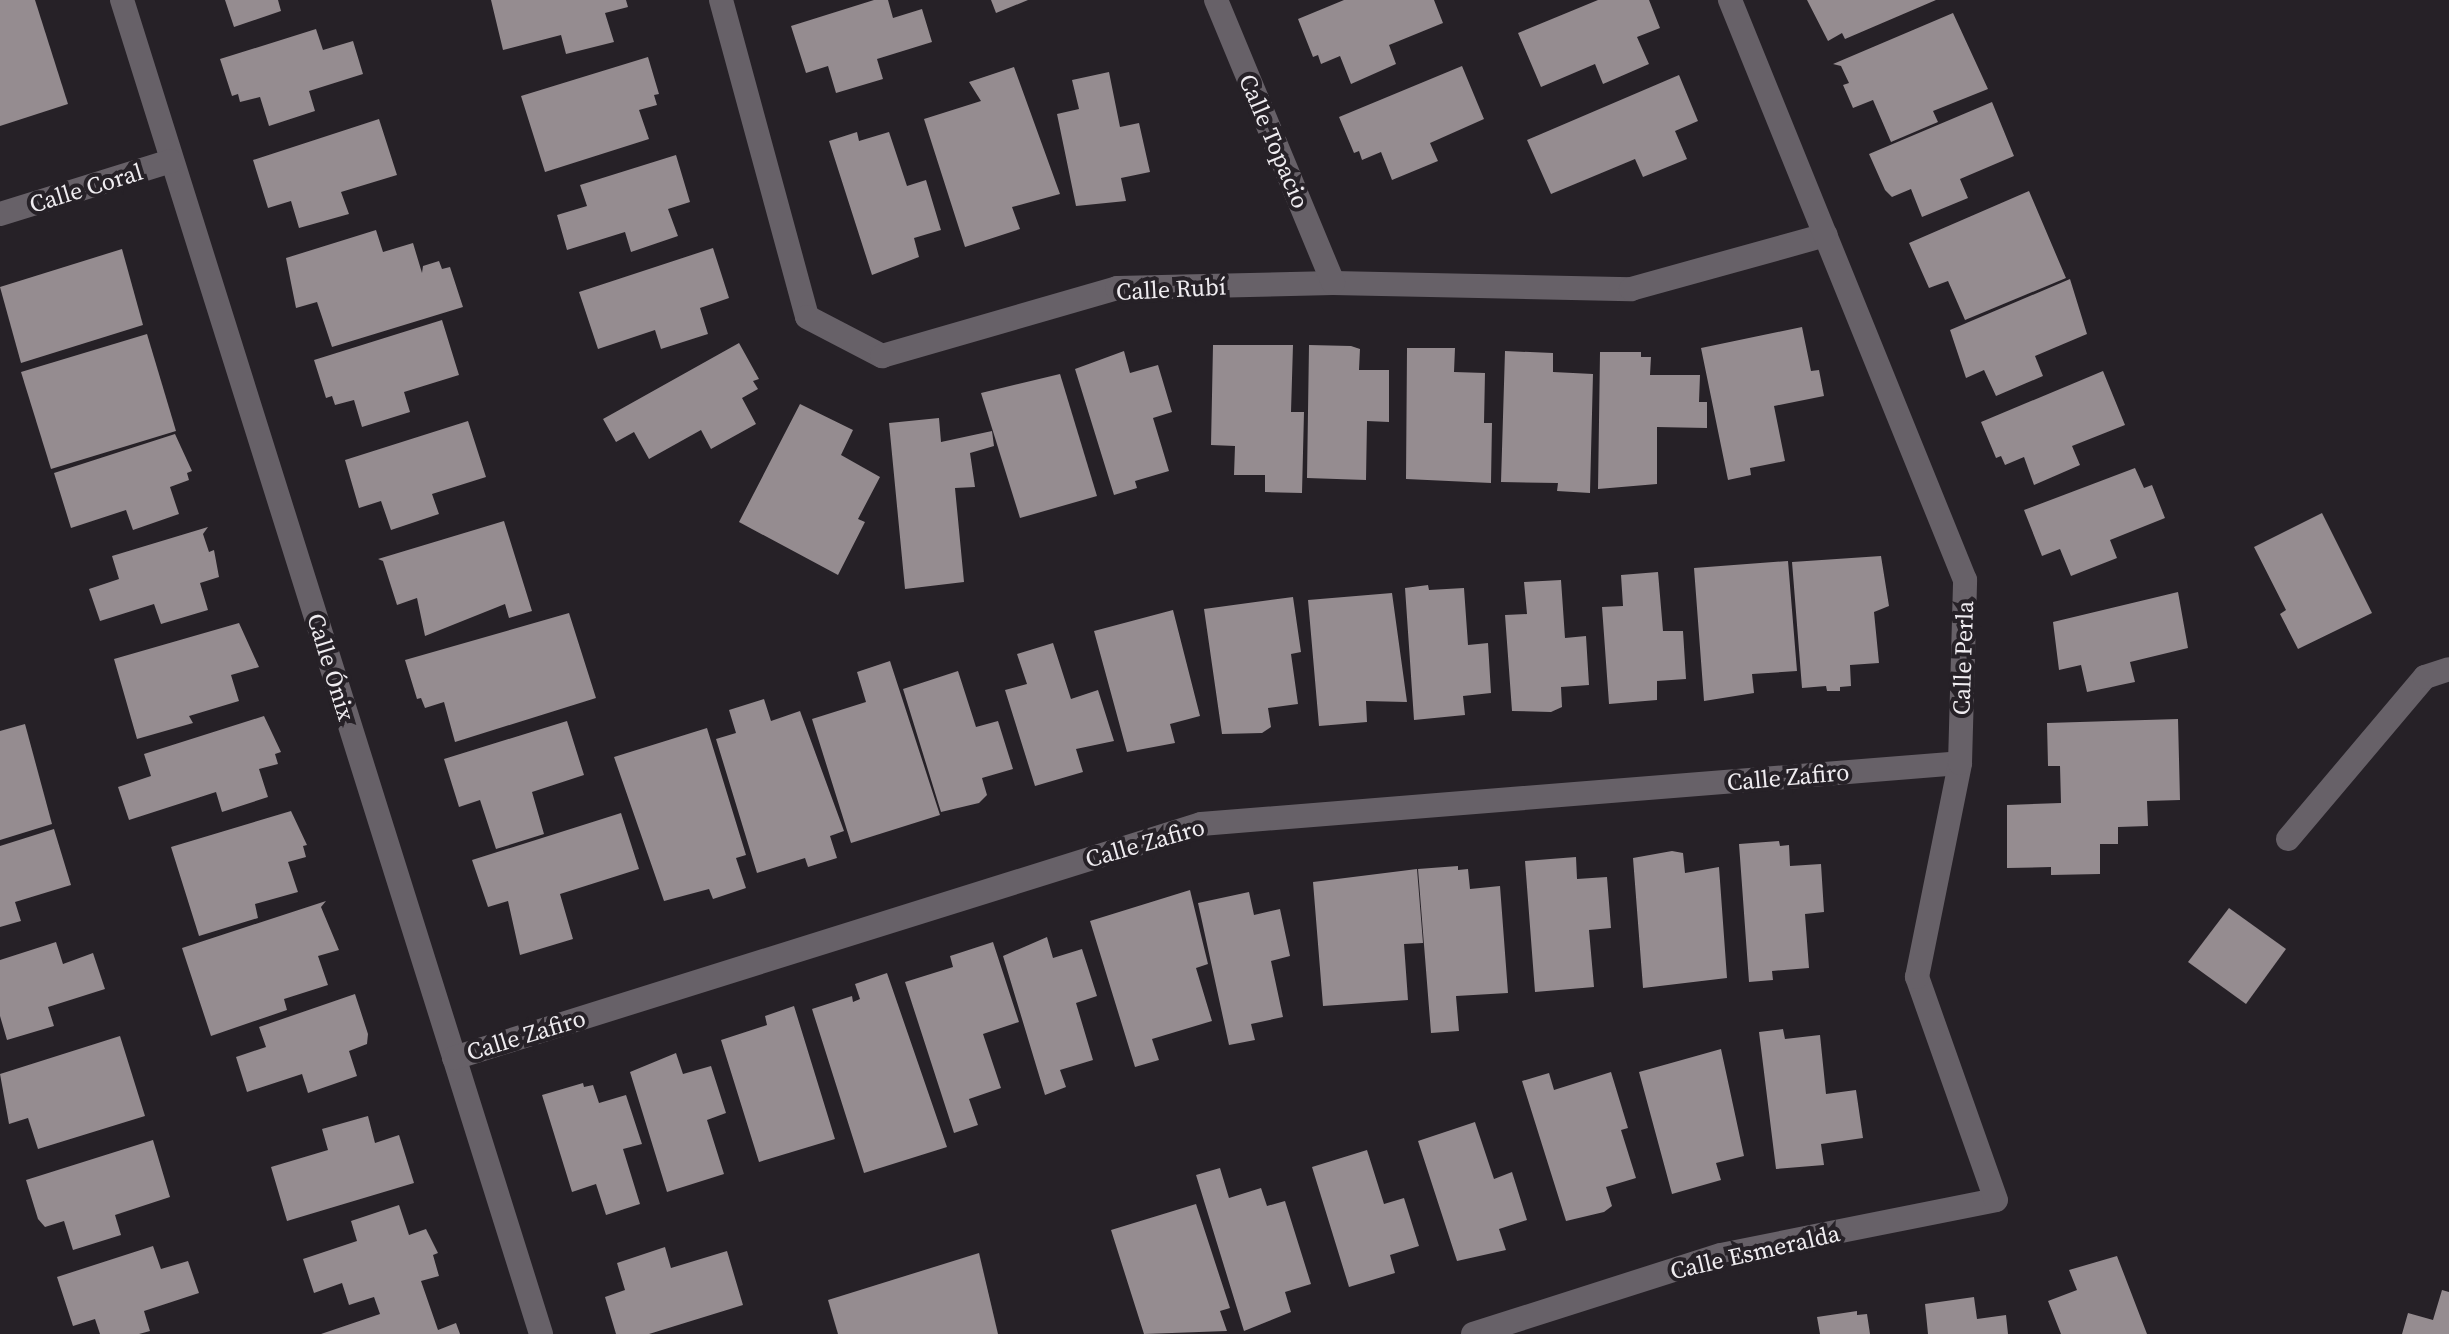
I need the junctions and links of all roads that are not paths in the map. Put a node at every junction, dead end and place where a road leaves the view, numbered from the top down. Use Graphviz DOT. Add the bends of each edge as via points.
graph roads {
  1 [pos="122,0"];
  2 [pos="721,0"];
  3 [pos="1216,0"];
  4 [pos="1730,0"];
  5 [pos="171,161"];
  6 [pos="0,214"];
  7 [pos="1826,235"];
  8 [pos="1333,283"];
  9 [pos="2449,669"];
  10 [pos="1960,763"];
  11 [pos="2288,839"];
  12 [pos="454,1058"];
  13 [pos="1996,1200"];
  14 [pos="541,1334"];
  15 [pos="1473,1334"];
  1 -- 5 [label="street, Calle Ónix"];
  2 -- 8 [label="street, Calle Rubí" via="807,317 882,356 1117,288"];
  3 -- 8 [label="street, Calle Topacio"];
  4 -- 7 [label="street, Calle Perla"];
  5 -- 6 [label="street, Calle Coral"];
  5 -- 12 [label="street, Calle Ónix"];
  7 -- 8 [label="street, Calle Rubí" via="1631,289"];
  7 -- 10 [label="street, Calle Perla" via="1965,580"];
  9 -- 11 [label="street" via="2425,677"];
  10 -- 12 [label="street, Calle Zafiro" via="1201,824"];
  10 -- 13 [label="street, Calle Perla" via="1917,977"];
  12 -- 14 [label="street, Calle Ónix"];
  13 -- 15 [label="street, Calle Esmeralda" via="1721,1255"];
}
